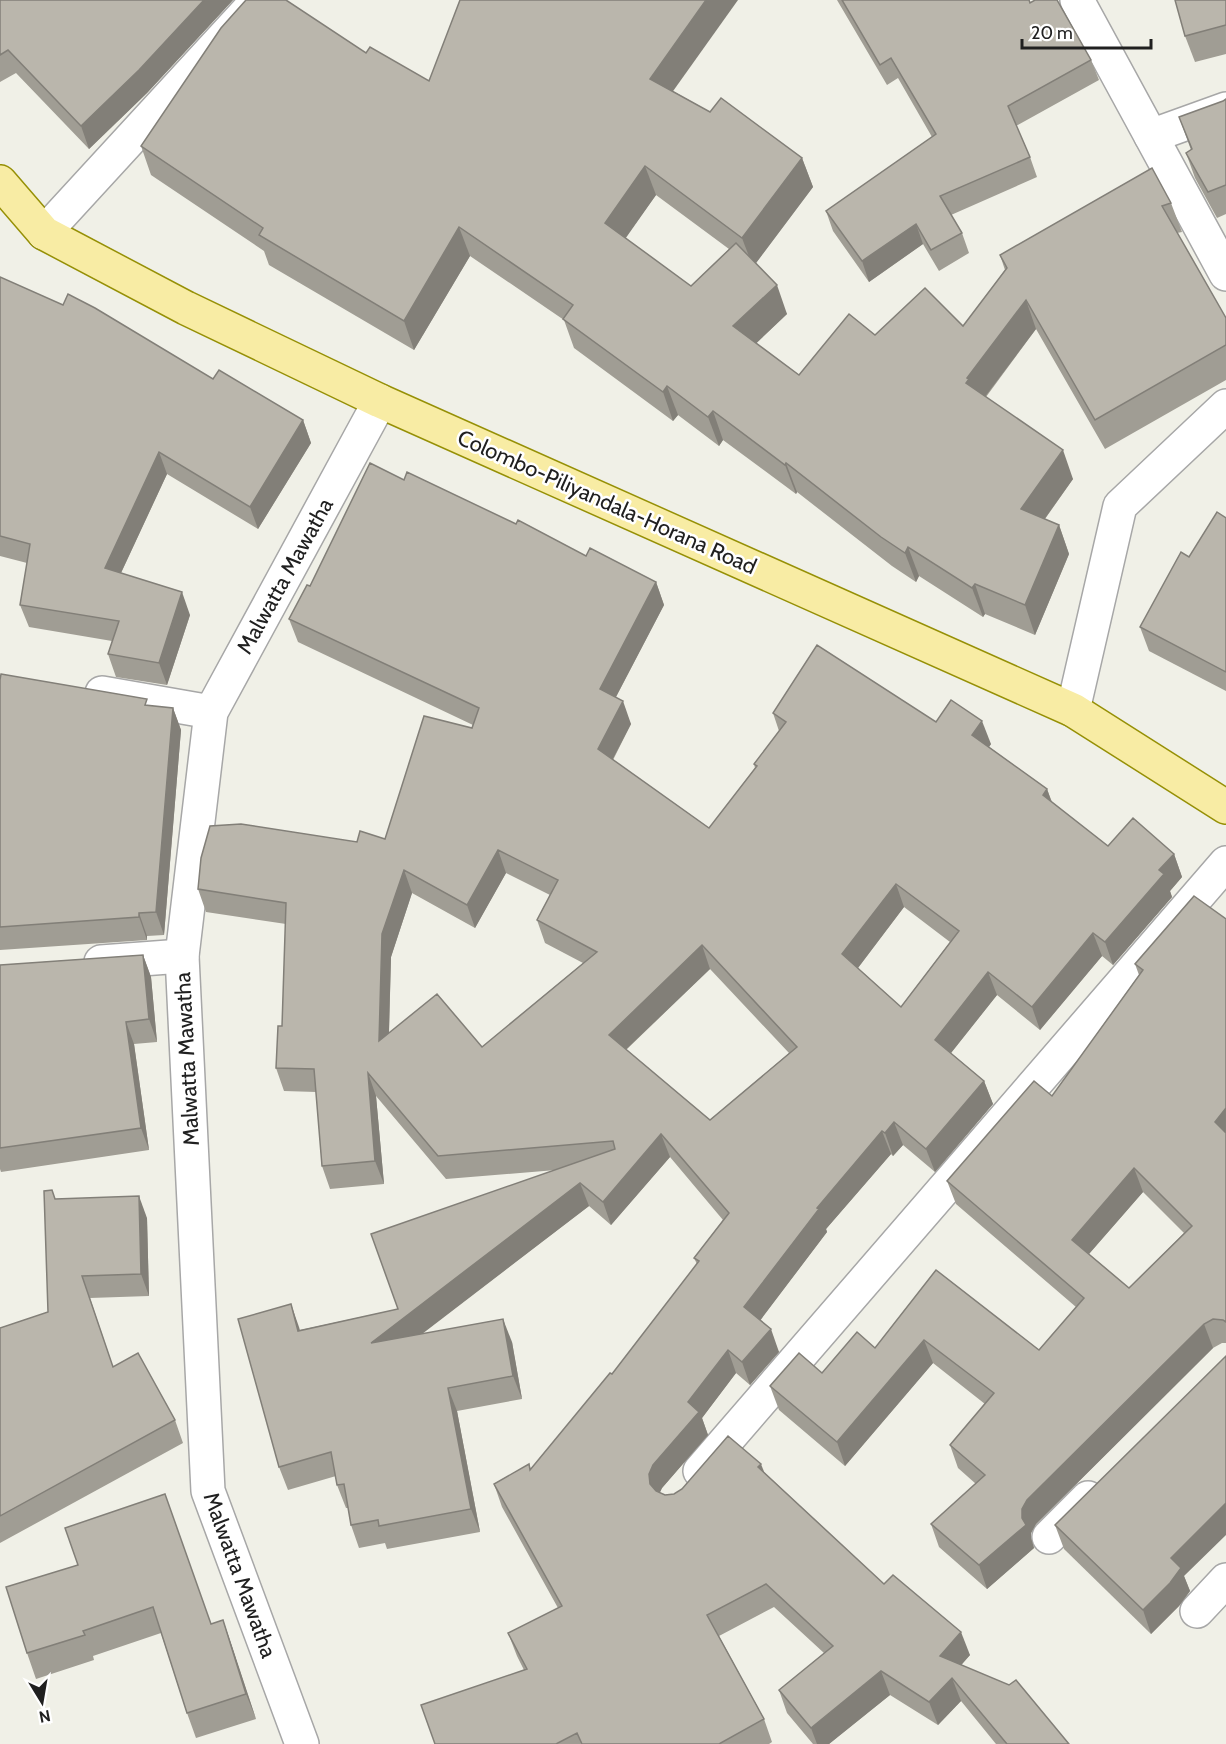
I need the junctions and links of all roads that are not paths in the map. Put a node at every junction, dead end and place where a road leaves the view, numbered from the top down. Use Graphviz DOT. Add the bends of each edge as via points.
graph roads {
  1 [pos="258,0"];
  2 [pos="1077,0"];
  3 [pos="1226,109"];
  4 [pos="1151,136"];
  5 [pos="0,182"];
  6 [pos="44,233"];
  7 [pos="1226,274"];
  8 [pos="380,401"];
  9 [pos="1226,406"];
  10 [pos="70,688"];
  11 [pos="1073,710"];
  12 [pos="211,712"];
  13 [pos="1226,807"];
  14 [pos="1226,863"];
  15 [pos="183,956"];
  16 [pos="68,964"];
  17 [pos="1108,1478"];
  18 [pos="683,1491"];
  19 [pos="1049,1537"];
  20 [pos="1226,1580"];
  21 [pos="1197,1611"];
  22 [pos="302,1744"];
  1 -- 6 [label="street"];
  2 -- 4 [label="street"];
  3 -- 4 [label="street"];
  4 -- 7 [label="street"];
  5 -- 6 [label="main road, Colombo-Piliyandala-Horana Road"];
  6 -- 8 [label="main road, Colombo-Piliyandala-Horana Road" via="186,308"];
  8 -- 11 [label="main road, Colombo-Piliyandala-Horana Road"];
  8 -- 12 [label="street, Malwatta Mawatha"];
  9 -- 11 [label="street" via="1120,506"];
  10 -- 12 [label="street"];
  11 -- 13 [label="main road, Colombo-Piliyandala-Horana Road"];
  12 -- 15 [label="street, Malwatta Mawatha"];
  14 -- 18 [label="street"];
  15 -- 16 [label="street"];
  15 -- 22 [label="street, Malwatta Mawatha" via="208,1491"];
  17 -- 19 [label="street"];
  20 -- 21 [label="street"];
}
